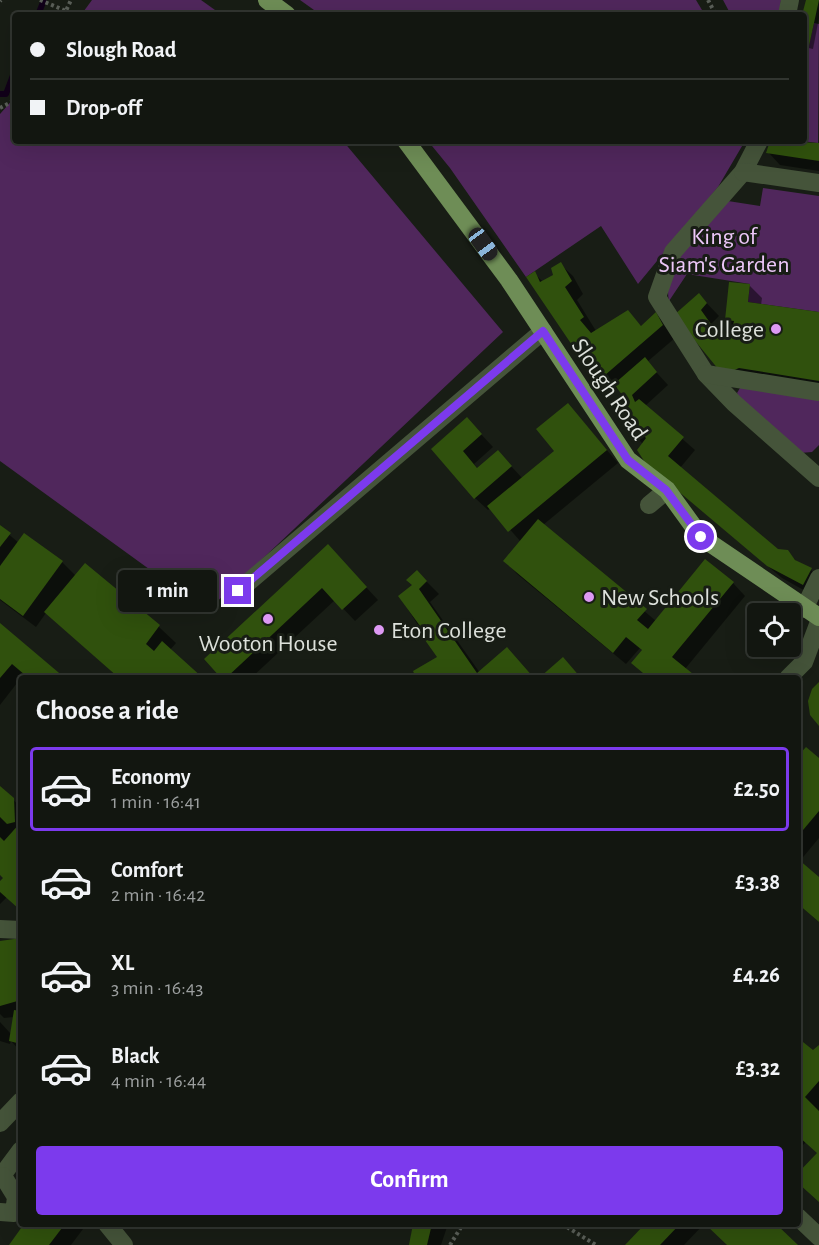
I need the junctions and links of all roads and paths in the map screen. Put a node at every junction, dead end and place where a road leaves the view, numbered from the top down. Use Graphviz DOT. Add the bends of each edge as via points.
graph roads {
  1 [pos="40,0"];
  2 [pos="267,0"];
  3 [pos="63,12"];
  4 [pos="283,12"];
  5 [pos="408,144"];
  6 [pos="757,144"];
  7 [pos="743,172"];
  8 [pos="819,183"];
  9 [pos="543,331"];
  10 [pos="706,374"];
  11 [pos="819,392"];
  12 [pos="819,478"];
  13 [pos="666,490"];
  14 [pos="649,505"];
  15 [pos="819,578"];
  16 [pos="238,591"];
  17 [pos="814,616"];
  18 [pos="791,675"];
  19 [pos="0,929"];
  20 [pos="18,930"];
  21 [pos="18,1104"];
  22 [pos="0,1123"];
  23 [pos="18,1154"];
  24 [pos="2,1177"];
  25 [pos="0,1212"];
  26 [pos="801,1220"];
  27 [pos="109,1227"];
  28 [pos="462,1227"];
  29 [pos="567,1227"];
  30 [pos="819,1237"];
  31 [pos="124,1245"];
  32 [pos="450,1245"];
  33 [pos="596,1245"];
  1 -- 3 [label="path"];
  2 -- 4 [label="main road"];
  5 -- 9 [label="main road, Slough Road"];
  6 -- 7 [label="street"];
  7 -- 8 [label="street"];
  7 -- 10 [label="street" via="673,252 657,297"];
  9 -- 13 [label="main road, Slough Road" via="628,460"];
  9 -- 16 [label="street"];
  10 -- 11 [label="street"];
  10 -- 12 [label="street"];
  13 -- 14 [label="street"];
  13 -- 17 [label="main road, Slough Road" via="701,537"];
  15 -- 17 [label="street"];
  17 -- 18 [label="street" via="804,662"];
  19 -- 20 [label="street"];
  21 -- 22 [label="street"];
  23 -- 24 [label="street"];
  24 -- 25 [label="street" via="16,1197 14,1213"];
  26 -- 30 [label="street"];
  27 -- 31 [label="street"];
  28 -- 32 [label="path"];
  29 -- 33 [label="path"];
}
